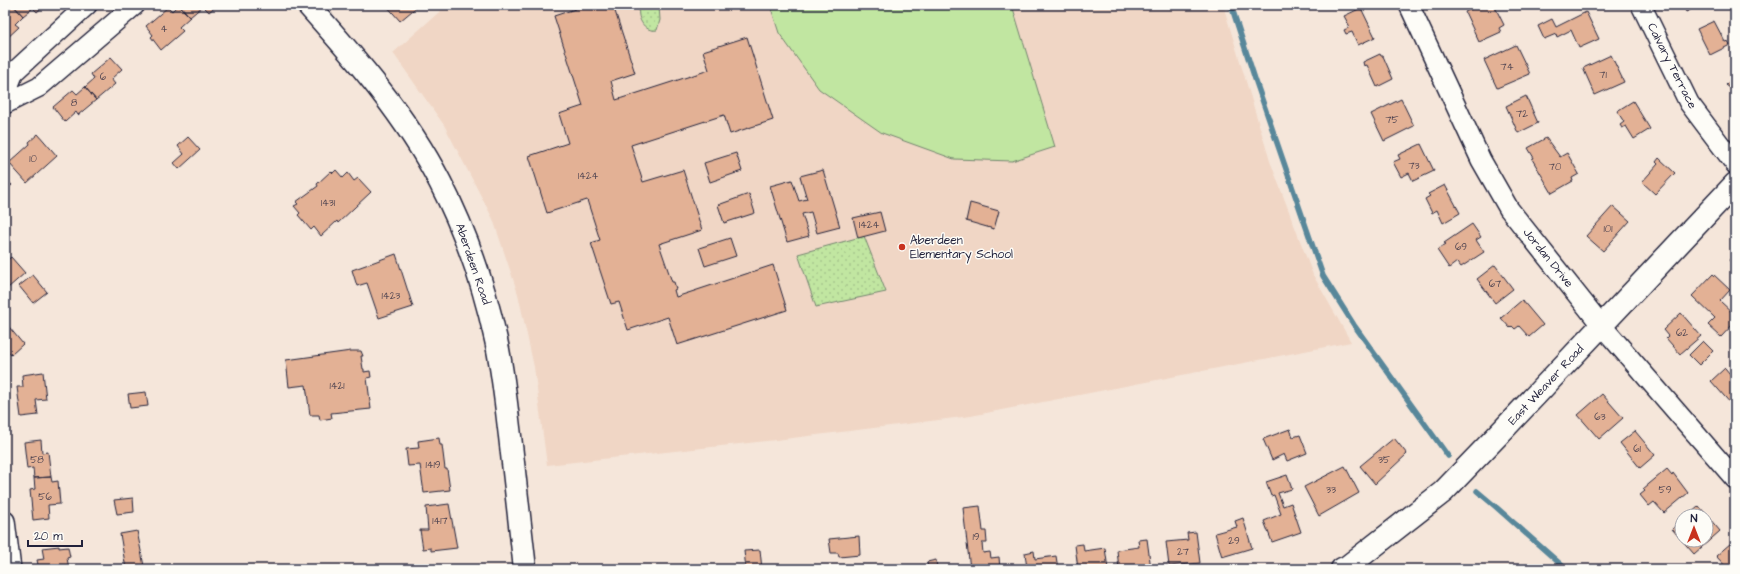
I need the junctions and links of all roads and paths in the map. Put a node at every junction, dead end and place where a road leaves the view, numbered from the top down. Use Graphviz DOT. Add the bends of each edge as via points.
graph roads {
  1 [pos="87,5"];
  2 [pos="135,5"];
  3 [pos="308,5"];
  4 [pos="1410,5"];
  5 [pos="1641,5"];
  6 [pos="5,95"];
  7 [pos="5,104"];
  8 [pos="1735,164"];
  9 [pos="1735,184"];
  10 [pos="1602,326"];
  11 [pos="1735,479"];
  12 [pos="5,521"];
  13 [pos="11,569"];
  14 [pos="525,569"];
  15 [pos="1342,569"];
  1 -- 6 [label="street" via="14,72"];
  2 -- 7 [label="street" via="39,87"];
  3 -- 14 [label="main road, Aberdeen Road" via="357,61 403,121 439,180 467,242 496,341"];
  4 -- 10 [label="street, Jordan Drive" via="1481,160 1509,209"];
  5 -- 8 [label="street, Calvary Terrace" via="1688,103"];
  9 -- 10 [label="main road, East Weaver Road"];
  10 -- 11 [label="street, Jordan Drive"];
  10 -- 15 [label="main road, East Weaver Road" via="1444,492"];
  12 -- 13 [label="street"];
}
